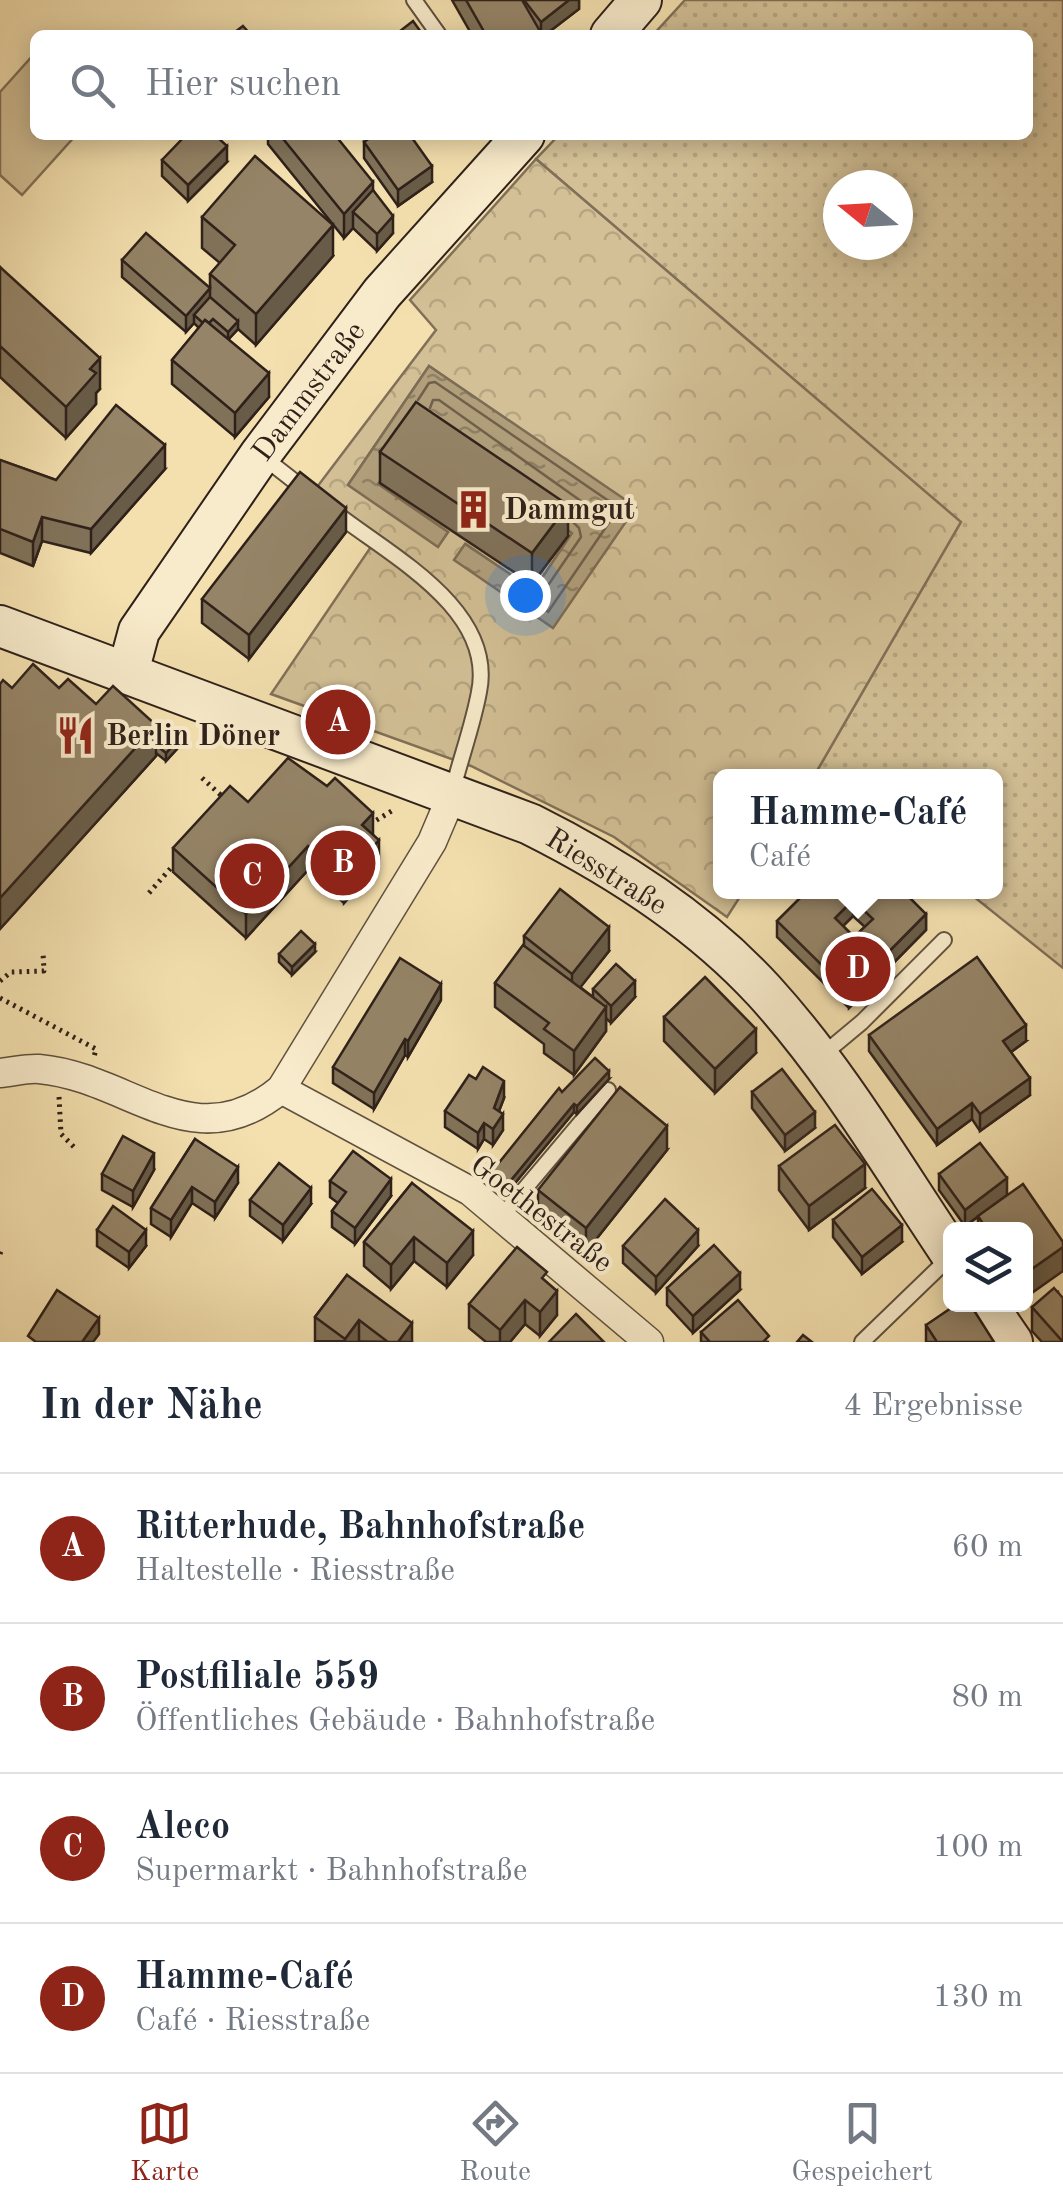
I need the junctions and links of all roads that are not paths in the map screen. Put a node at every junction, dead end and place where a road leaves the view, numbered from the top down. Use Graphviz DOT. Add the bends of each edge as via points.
graph roads {
  1 [pos="414,0"];
  2 [pos="641,0"];
  3 [pos="435,30"];
  4 [pos="614,30"];
  5 [pos="516,140"];
  6 [pos="260,455"];
  7 [pos="0,626"];
  8 [pos="128,672"];
  9 [pos="452,795"];
  10 [pos="944,940"];
  11 [pos="820,1058"];
  12 [pos="0,1073"];
  13 [pos="281,1090"];
  14 [pos="608,1090"];
  15 [pos="501,1218"];
  16 [pos="943,1243"];
  17 [pos="943,1261"];
  18 [pos="991,1312"];
  19 [pos="649,1342"];
  20 [pos="862,1342"];
  21 [pos="1012,1342"];
  1 -- 3 [label="lane"];
  2 -- 4 [label="main road"];
  5 -- 6 [label="main road, Dammstraße" via="382,293"];
  6 -- 8 [label="main road, Dammstraße" via="139,632"];
  6 -- 9 [label="lane" via="452,603 476,634 480,691"];
  7 -- 8 [label="main road, Riesstraße"];
  8 -- 9 [label="main road, Riesstraße"];
  9 -- 11 [label="main road, Riesstraße" via="603,860 697,928 763,990"];
  9 -- 13 [label="street" via="432,842"];
  10 -- 11 [label="lane"];
  11 -- 16 [label="main road, Riesstraße"];
  12 -- 13 [label="street" via="39,1070 181,1116 221,1120 254,1112"];
  13 -- 15 [label="street, Goethestraße" via="470,1192"];
  14 -- 15 [label="lane"];
  15 -- 19 [label="street, Goethestraße"];
  17 -- 20 [label="lane"];
  18 -- 21 [label="main road"];
}
